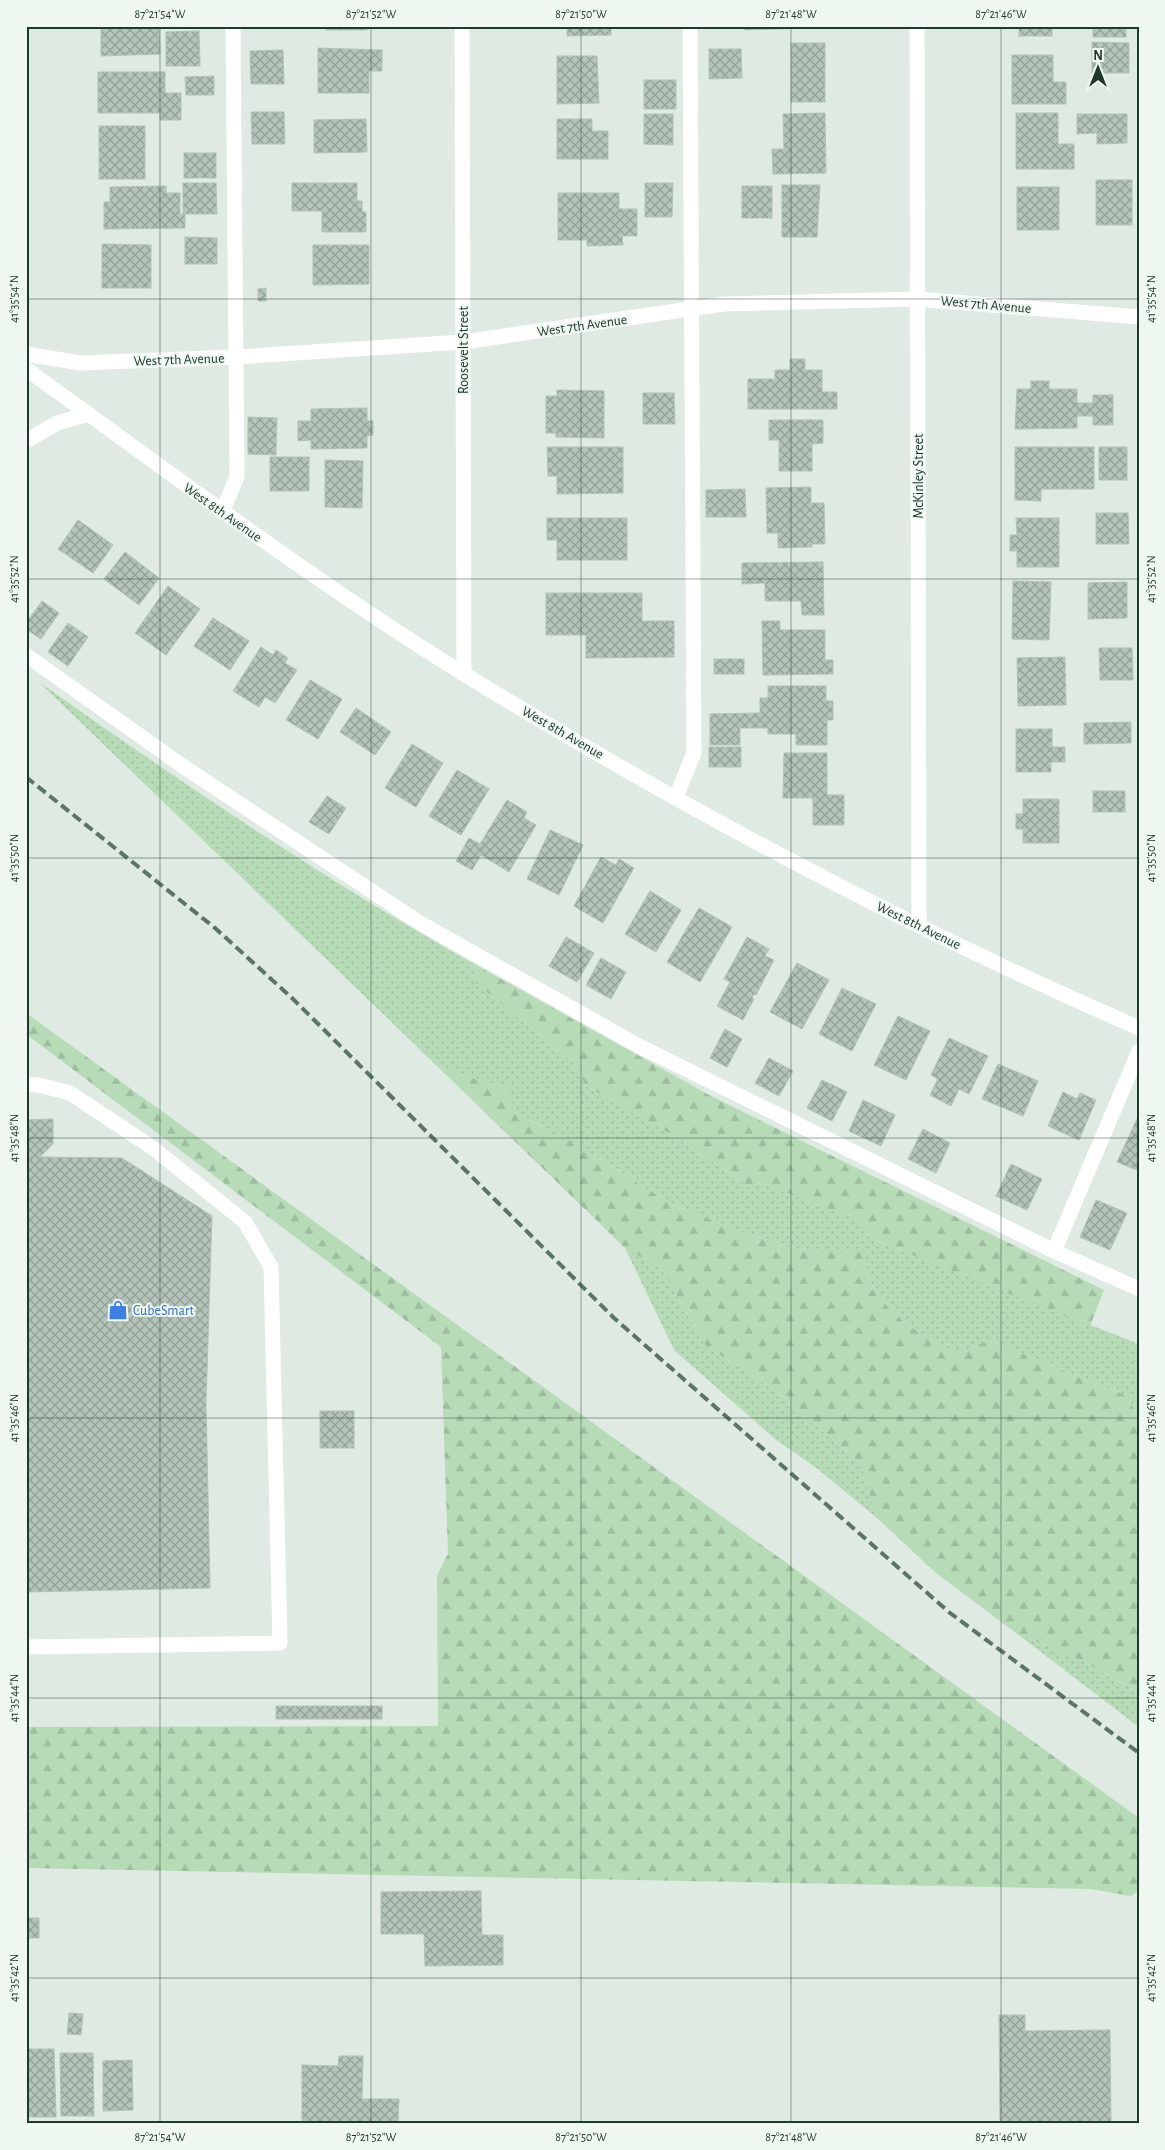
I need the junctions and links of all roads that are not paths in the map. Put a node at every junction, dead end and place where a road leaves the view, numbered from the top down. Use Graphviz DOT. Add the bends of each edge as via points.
graph roads {
  1 [pos="233,26"];
  2 [pos="462,26"];
  3 [pos="690,26"];
  4 [pos="917,26"];
  5 [pos="917,299"];
  6 [pos="691,308"];
  7 [pos="1139,317"];
  8 [pos="463,342"];
  9 [pos="26,354"];
  10 [pos="236,357"];
  11 [pos="26,369"];
  12 [pos="89,414"];
  13 [pos="26,441"];
  14 [pos="222,512"];
  15 [pos="26,655"];
  16 [pos="464,674"];
  17 [pos="676,797"];
  18 [pos="918,926"];
  19 [pos="1139,1028"];
  20 [pos="1139,1051"];
  21 [pos="26,1084"];
  22 [pos="1054,1251"];
  23 [pos="1139,1289"];
  24 [pos="26,1647"];
  1 -- 10 [label="street"];
  2 -- 8 [label="street, Roosevelt Street"];
  3 -- 6 [label="street"];
  4 -- 5 [label="street, McKinley Street"];
  5 -- 6 [label="street, West 7th Avenue" via="724,304"];
  5 -- 7 [label="street, West 7th Avenue"];
  5 -- 18 [label="street, McKinley Street"];
  6 -- 8 [label="street, West 7th Avenue"];
  6 -- 17 [label="street" via="694,753"];
  8 -- 10 [label="street, West 7th Avenue"];
  8 -- 16 [label="street, Roosevelt Street"];
  9 -- 10 [label="street, West 7th Avenue" via="80,363"];
  10 -- 14 [label="street" via="237,477"];
  11 -- 12 [label="street, West 8th Avenue"];
  12 -- 13 [label="street" via="57,423"];
  12 -- 14 [label="street, West 8th Avenue"];
  14 -- 16 [label="street, West 8th Avenue"];
  15 -- 22 [label="street" via="184,767 420,923 639,1046"];
  16 -- 17 [label="street, West 8th Avenue"];
  17 -- 18 [label="street, West 8th Avenue"];
  18 -- 19 [label="street, West 8th Avenue"];
  20 -- 22 [label="street"];
  21 -- 24 [label="street" via="70,1094 153,1148 245,1222 271,1267 280,1643"];
  22 -- 23 [label="street"];
}
